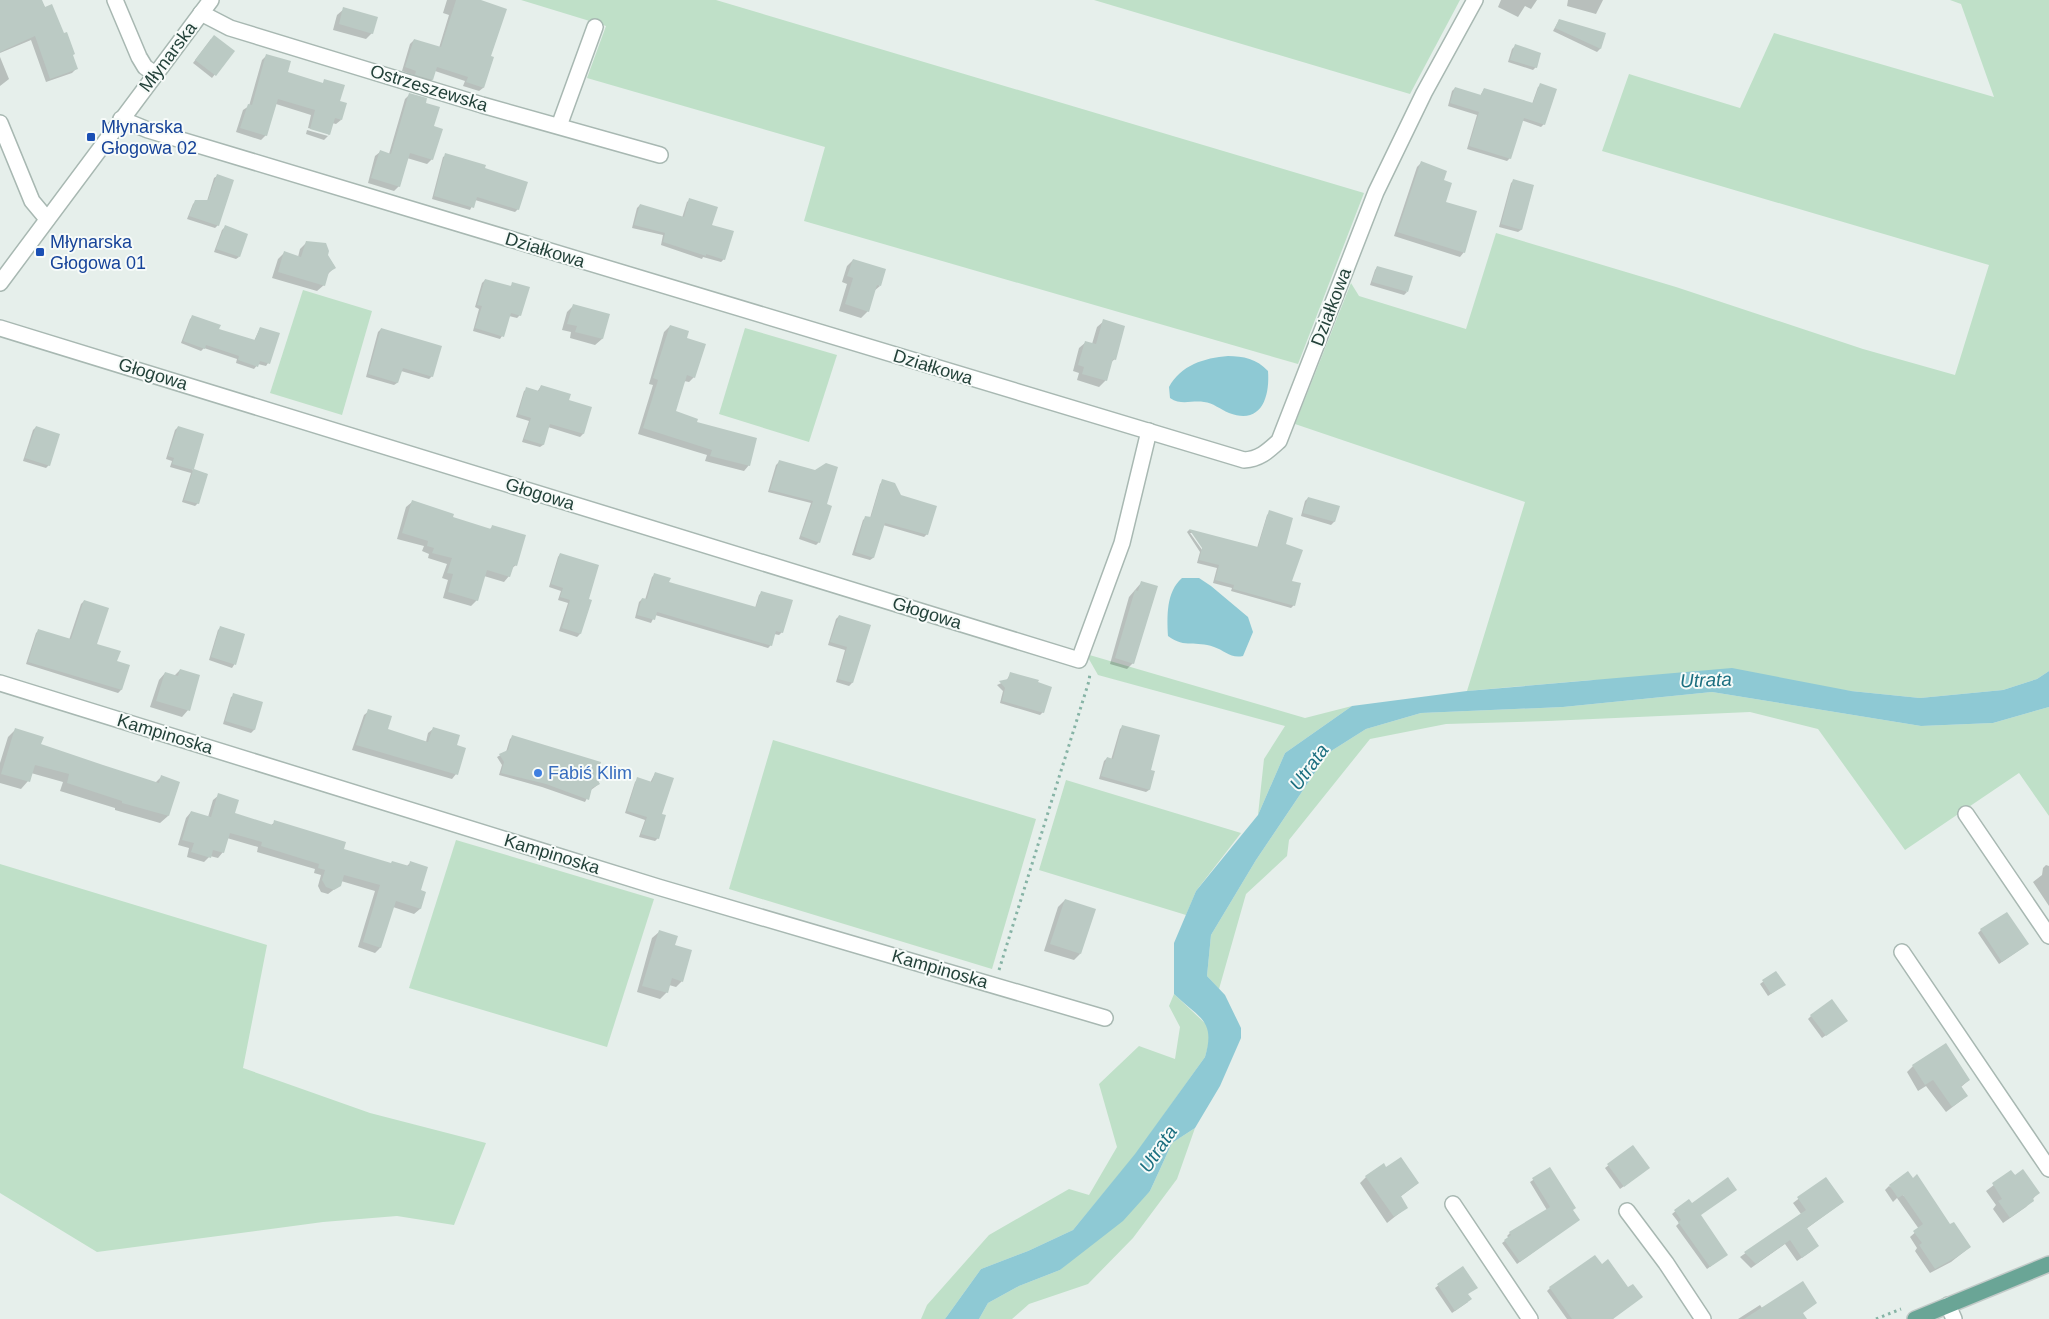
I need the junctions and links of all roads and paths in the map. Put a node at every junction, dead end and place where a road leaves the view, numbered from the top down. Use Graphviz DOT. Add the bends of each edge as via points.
graph roads {
  1 [pos="115,0"];
  2 [pos="211,0"];
  3 [pos="1475,0"];
  4 [pos="201,13"];
  5 [pos="595,27"];
  6 [pos="156,74"];
  7 [pos="121,118"];
  8 [pos="0,123"];
  9 [pos="559,126"];
  10 [pos="660,155"];
  11 [pos="47,219"];
  12 [pos="0,283"];
  13 [pos="0,328"];
  14 [pos="1149,431"];
  15 [pos="1079,660"];
  16 [pos="0,684"];
  17 [pos="1966,814"];
  18 [pos="2049,936"];
  19 [pos="1902,952"];
  20 [pos="995,985"];
  21 [pos="1105,1018"];
  22 [pos="2049,1168"];
  23 [pos="1453,1204"];
  24 [pos="1627,1211"];
  25 [pos="2049,1264"];
  26 [pos="1951,1312"];
  27 [pos="1530,1319"];
  28 [pos="1703,1319"];
  29 [pos="1915,1319"];
  1 -- 6 [label="street" via="139,57 145,67"];
  2 -- 4 [label="street, Młynarska"];
  3 -- 14 [label="street, Działkowa" via="1424,93 1376,192 1279,441 1265,454 1244,460"];
  4 -- 6 [label="street, Młynarska"];
  4 -- 9 [label="street, Ostrzeszewska" via="230,28"];
  5 -- 9 [label="street"];
  6 -- 7 [label="street, Młynarska"];
  7 -- 11 [label="street, Młynarska"];
  7 -- 14 [label="street, Działkowa" via="148,130"];
  8 -- 11 [label="street" via="32,201"];
  9 -- 10 [label="street, Ostrzeszewska"];
  11 -- 12 [label="street, Młynarska"];
  13 -- 15 [label="street, Głogowa"];
  14 -- 15 [label="street" via="1122,543"];
  15 -- 20 [label="path" via="1088,664 1090,681"];
  16 -- 20 [label="street, Kampinoska" via="649,884"];
  17 -- 18 [label="street"];
  19 -- 22 [label="street"];
  20 -- 21 [label="street, Kampinoska"];
  23 -- 27 [label="street"];
  24 -- 28 [label="street"];
  25 -- 26 [label="main road"];
  26 -- 29 [label="main road"];
}
